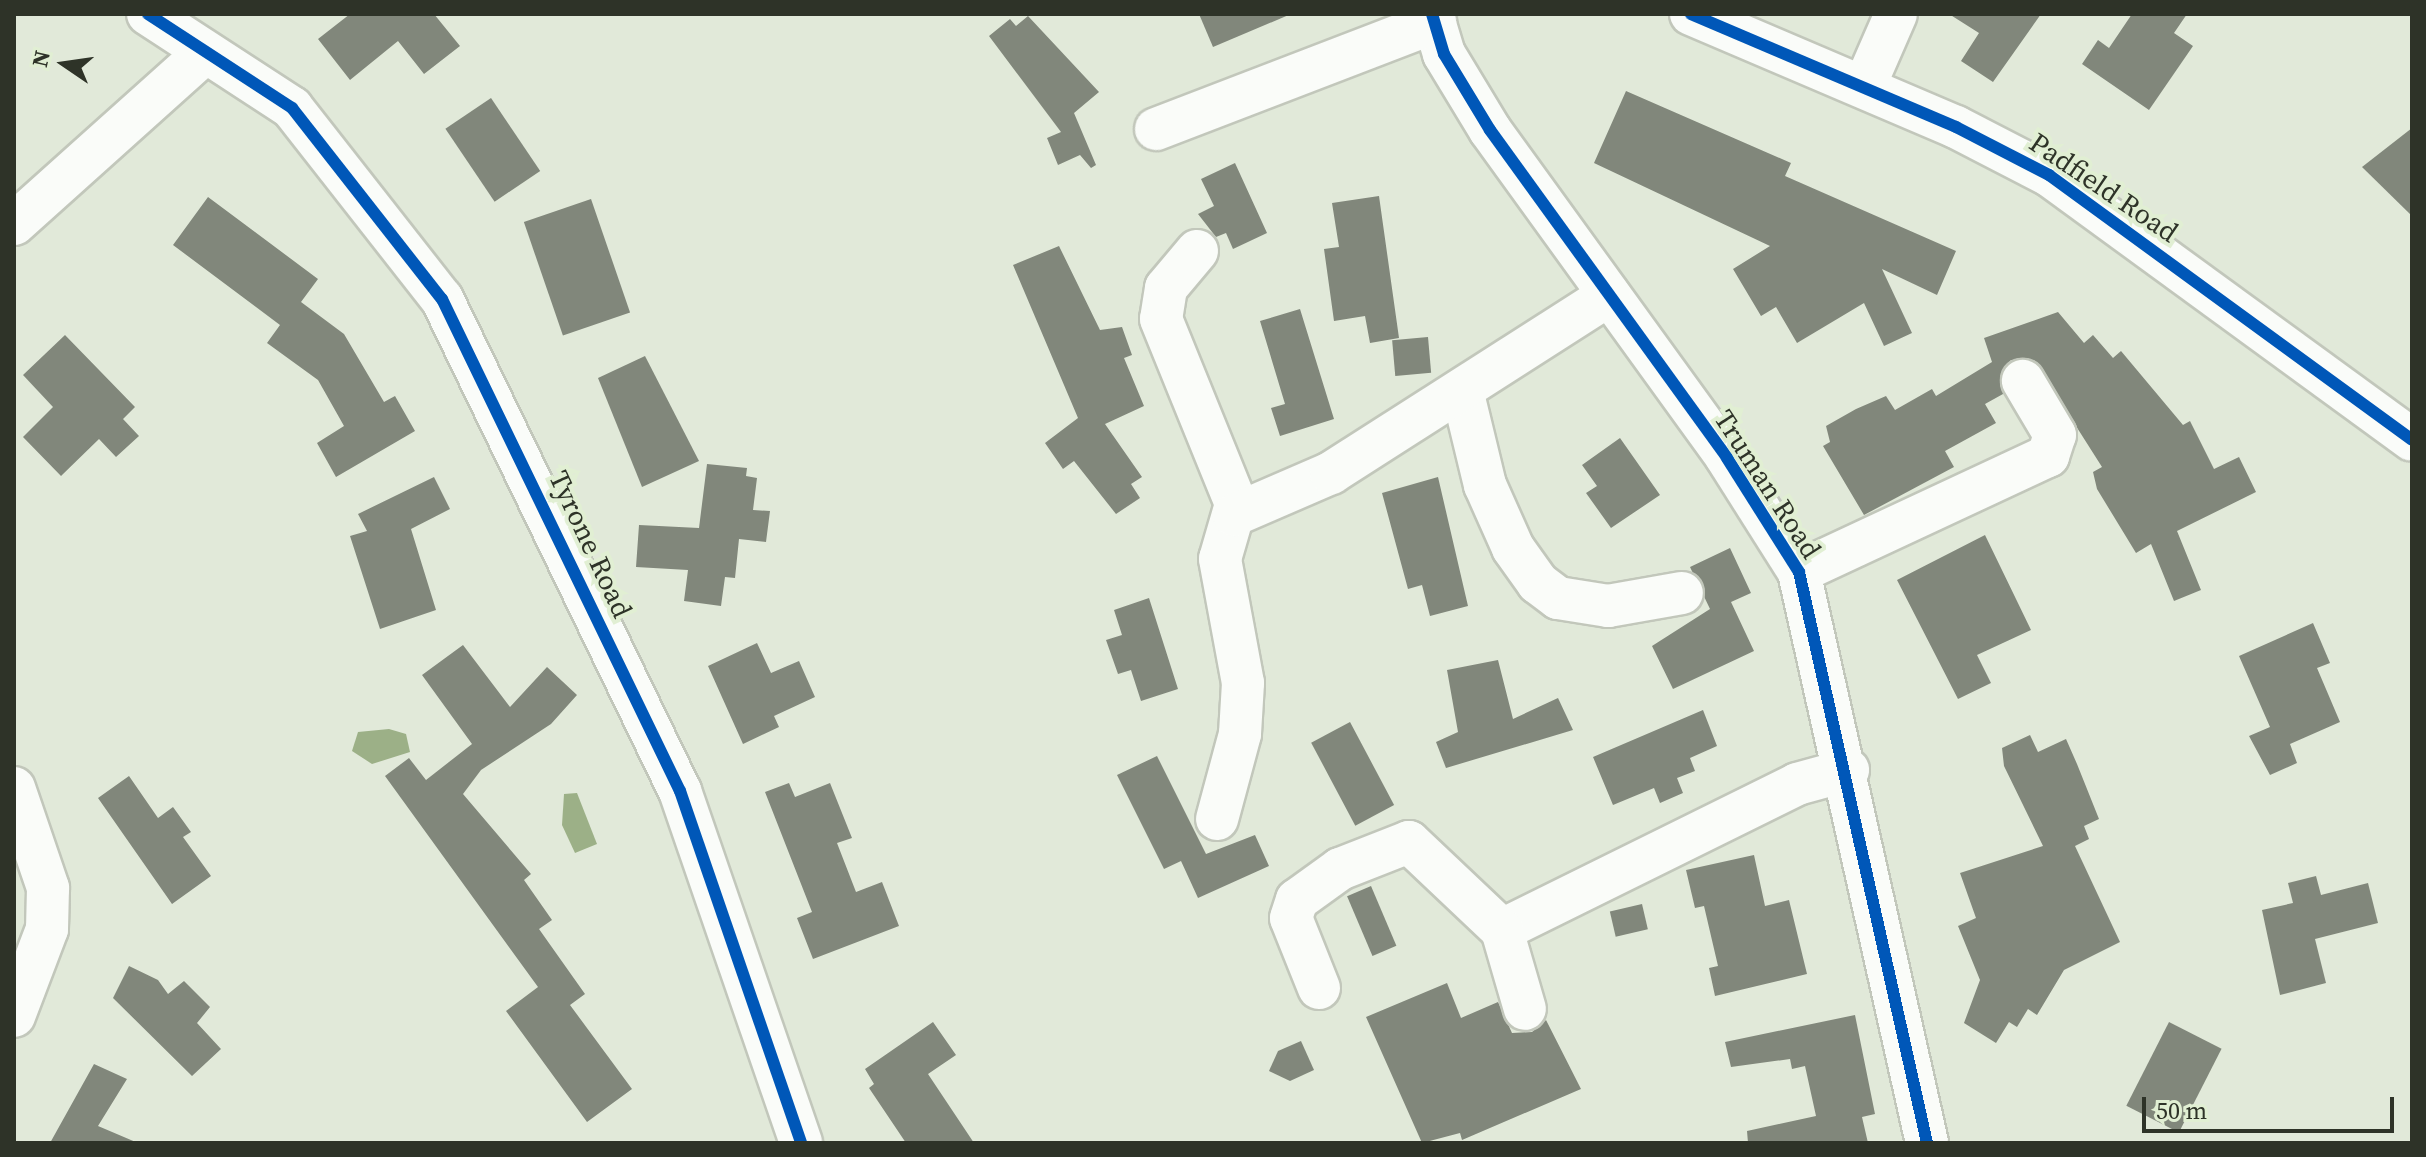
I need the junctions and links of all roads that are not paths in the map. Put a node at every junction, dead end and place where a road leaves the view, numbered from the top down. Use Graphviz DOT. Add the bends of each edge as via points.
graph roads {
  1 [pos="148,14"];
  2 [pos="1691,14"];
  3 [pos="1896,14"];
  4 [pos="1434,18"];
  5 [pos="201,56"];
  6 [pos="1865,85"];
  7 [pos="1156,129"];
  8 [pos="14,224"];
  9 [pos="1197,251"];
  10 [pos="1609,295"];
  11 [pos="2023,381"];
  12 [pos="1462,390"];
  13 [pos="2412,440"];
  14 [pos="1234,515"];
  15 [pos="1799,572"];
  16 [pos="1682,593"];
  17 [pos="1848,770"];
  18 [pos="14,788"];
  19 [pos="1217,819"];
  20 [pos="1502,930"];
  21 [pos="1319,988"];
  22 [pos="1525,1009"];
  23 [pos="14,1016"];
  24 [pos="801,1143"];
  25 [pos="1927,1143"];
  1 -- 5 [label="street, Tyrone Road"];
  2 -- 6 [label="street, Padfield Road"];
  3 -- 6 [label="street"];
  4 -- 7 [label="street"];
  4 -- 10 [label="street, Truman Road" via="1444,54 1490,130"];
  5 -- 8 [label="street"];
  5 -- 24 [label="street, Tyrone Road" via="292,108 423,267 461,333 680,791"];
  6 -- 13 [label="street, Padfield Road" via="2061,183"];
  9 -- 14 [label="street" via="1166,288 1161,319 1232,491"];
  10 -- 12 [label="street"];
  10 -- 15 [label="street, Truman Road"];
  11 -- 15 [label="street" via="2055,435 2048,456"];
  12 -- 14 [label="street" via="1331,473"];
  12 -- 16 [label="street" via="1485,485 1513,548 1538,583 1558,598 1608,606"];
  14 -- 19 [label="street" via="1220,559 1243,683 1241,721 1231,789"];
  15 -- 17 [label="street, Truman Road"];
  17 -- 20 [label="street" via="1797,784"];
  17 -- 25 [label="street, Truman Road"];
  18 -- 23 [label="street" via="48,888 47,929"];
  20 -- 21 [label="street" via="1427,852 1397,843 1297,900 1291,918"];
  20 -- 22 [label="street"];
}
